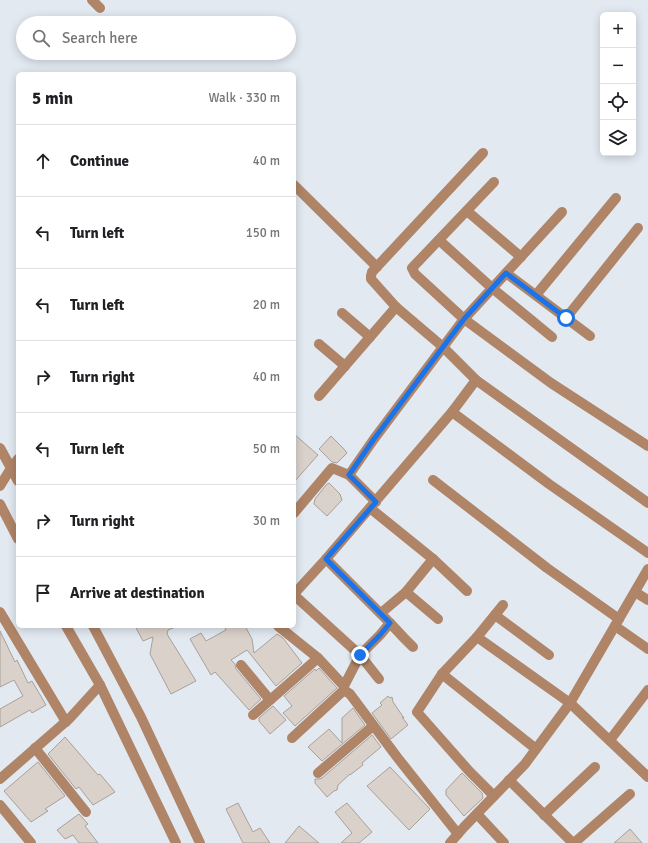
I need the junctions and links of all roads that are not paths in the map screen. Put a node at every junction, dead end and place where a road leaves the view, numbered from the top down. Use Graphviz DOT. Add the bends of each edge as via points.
graph roads {
  1 [pos="92,0"];
  2 [pos="100,8"];
  3 [pos="483,153"];
  4 [pos="494,182"];
  5 [pos="296,187"];
  6 [pos="616,198"];
  7 [pos="467,211"];
  8 [pos="562,212"];
  9 [pos="638,228"];
  10 [pos="439,240"];
  11 [pos="521,256"];
  12 [pos="377,267"];
  13 [pos="506,273"];
  14 [pos="492,288"];
  15 [pos="536,295"];
  16 [pos="396,307"];
  17 [pos="342,313"];
  18 [pos="566,318"];
  19 [pos="464,319"];
  20 [pos="590,336"];
  21 [pos="370,337"];
  22 [pos="552,337"];
  23 [pos="319,344"];
  24 [pos="443,347"];
  25 [pos="345,366"];
  26 [pos="476,380"];
  27 [pos="319,396"];
  28 [pos="452,412"];
  29 [pos="648,446"];
  30 [pos="0,448"];
  31 [pos="16,462"];
  32 [pos="11,468"];
  33 [pos="349,475"];
  34 [pos="16,477"];
  35 [pos="433,480"];
  36 [pos="0,486"];
  37 [pos="648,503"];
  38 [pos="0,504"];
  39 [pos="373,505"];
  40 [pos="296,511"];
  41 [pos="16,535"];
  42 [pos="648,553"];
  43 [pos="326,559"];
  44 [pos="433,559"];
  45 [pos="648,569"];
  46 [pos="467,591"];
  47 [pos="296,592"];
  48 [pos="406,592"];
  49 [pos="634,592"];
  50 [pos="296,596"];
  51 [pos="648,600"];
  52 [pos="503,605"];
  53 [pos="0,612"];
  54 [pos="381,613"];
  55 [pos="495,615"];
  56 [pos="438,619"];
  57 [pos="617,622"];
  58 [pos="390,623"];
  59 [pos="67,628"];
  60 [pos="94,628"];
  61 [pos="280,628"];
  62 [pos="477,637"];
  63 [pos="413,647"];
  64 [pos="648,649"];
  65 [pos="360,655"];
  66 [pos="549,655"];
  67 [pos="318,658"];
  68 [pos="241,665"];
  69 [pos="442,674"];
  70 [pos="379,679"];
  71 [pos="100,685"];
  72 [pos="344,688"];
  73 [pos="648,690"];
  74 [pos="270,700"];
  75 [pos="570,703"];
  76 [pos="253,715"];
  77 [pos="66,722"];
  78 [pos="373,726"];
  79 [pos="292,738"];
  80 [pos="610,740"];
  81 [pos="35,748"];
  82 [pos="536,749"];
  83 [pos="595,767"];
  84 [pos="318,773"];
  85 [pos="647,774"];
  86 [pos="0,779"];
  87 [pos="509,780"];
  88 [pos="630,794"];
  89 [pos="494,796"];
  90 [pos="0,805"];
  91 [pos="86,812"];
  92 [pos="476,814"];
  93 [pos="544,815"];
  94 [pos="458,834"];
  95 [pos="31,843"];
  96 [pos="176,843"];
  97 [pos="200,843"];
  98 [pos="450,843"];
  99 [pos="504,843"];
  100 [pos="573,843"];
  1 -- 2 [label="street"];
  3 -- 12 [label="street"];
  4 -- 7 [label="street"];
  5 -- 12 [label="street"];
  6 -- 15 [label="street"];
  7 -- 10 [label="street"];
  7 -- 11 [label="street"];
  8 -- 11 [label="street"];
  9 -- 18 [label="street"];
  10 -- 14 [label="street"];
  10 -- 19 [label="street" via="412,270"];
  11 -- 13 [label="street"];
  12 -- 16 [label="street" via="372,272 371,279"];
  13 -- 14 [label="street"];
  13 -- 15 [label="street"];
  14 -- 19 [label="street"];
  14 -- 22 [label="street"];
  15 -- 18 [label="street"];
  16 -- 21 [label="street"];
  16 -- 24 [label="street"];
  17 -- 21 [label="street"];
  18 -- 20 [label="street"];
  19 -- 24 [label="street"];
  19 -- 29 [label="street" via="557,387"];
  21 -- 25 [label="street"];
  23 -- 25 [label="street"];
  24 -- 26 [label="street"];
  24 -- 33 [label="street"];
  25 -- 27 [label="street"];
  26 -- 28 [label="street"];
  26 -- 37 [label="street"];
  28 -- 39 [label="street"];
  28 -- 42 [label="street"];
  30 -- 32 [label="street"];
  31 -- 32 [label="street"];
  32 -- 34 [label="street"];
  32 -- 36 [label="street"];
  33 -- 39 [label="street"];
  33 -- 40 [label="street" via="332,468"];
  35 -- 57 [label="street"];
  38 -- 41 [label="street"];
  39 -- 43 [label="street"];
  39 -- 44 [label="street"];
  43 -- 47 [label="street"];
  43 -- 54 [label="street"];
  44 -- 46 [label="street"];
  44 -- 48 [label="street"];
  45 -- 49 [label="street"];
  48 -- 54 [label="street"];
  48 -- 56 [label="street"];
  49 -- 51 [label="street"];
  49 -- 57 [label="street"];
  50 -- 65 [label="street"];
  52 -- 55 [label="street"];
  53 -- 77 [label="street"];
  54 -- 58 [label="street"];
  55 -- 62 [label="street"];
  55 -- 66 [label="street"];
  57 -- 64 [label="street"];
  57 -- 75 [label="street"];
  58 -- 63 [label="street"];
  58 -- 65 [label="street"];
  59 -- 71 [label="street"];
  60 -- 97 [label="street" via="141,717"];
  61 -- 67 [label="street"];
  62 -- 69 [label="street"];
  62 -- 75 [label="street"];
  65 -- 70 [label="street"];
  65 -- 72 [label="street"];
  67 -- 72 [label="street"];
  67 -- 74 [label="street"];
  68 -- 74 [label="street"];
  69 -- 82 [label="street"];
  69 -- 89 [label="street" via="417,712"];
  71 -- 77 [label="street"];
  71 -- 96 [label="street"];
  72 -- 78 [label="street"];
  72 -- 79 [label="street"];
  73 -- 80 [label="street"];
  74 -- 76 [label="street"];
  75 -- 80 [label="street"];
  75 -- 82 [label="street"];
  77 -- 81 [label="street"];
  78 -- 84 [label="street"];
  78 -- 94 [label="street"];
  80 -- 85 [label="street"];
  81 -- 86 [label="street"];
  81 -- 91 [label="street"];
  82 -- 87 [label="street"];
  83 -- 93 [label="street"];
  87 -- 89 [label="street"];
  87 -- 93 [label="street"];
  88 -- 100 [label="street"];
  89 -- 92 [label="street"];
  90 -- 95 [label="street"];
  92 -- 94 [label="street"];
  92 -- 99 [label="street"];
  93 -- 100 [label="street"];
  94 -- 98 [label="street"];
}
